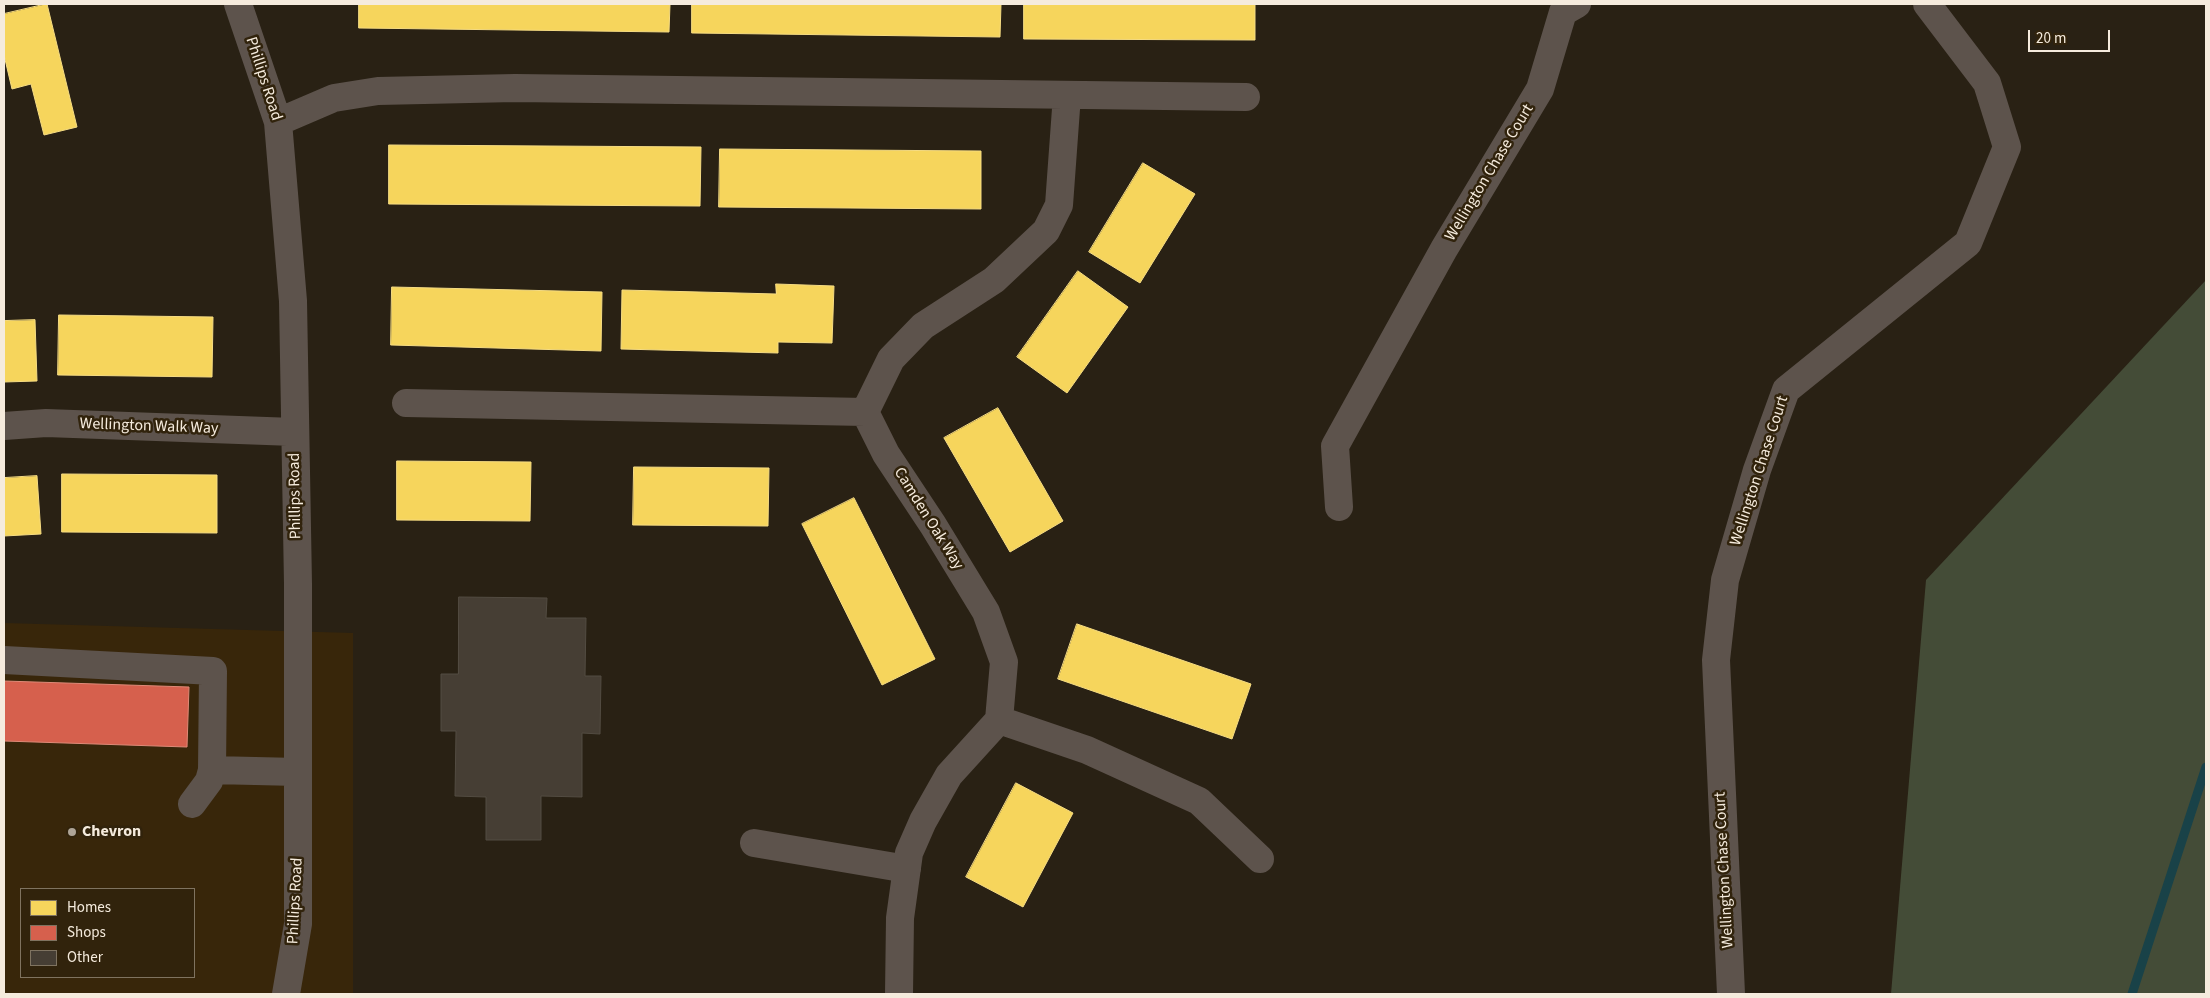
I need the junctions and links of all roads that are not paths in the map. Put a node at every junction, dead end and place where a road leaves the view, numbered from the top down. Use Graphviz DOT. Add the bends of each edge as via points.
graph roads {
  1 [pos="238,4"];
  2 [pos="1577,4"];
  3 [pos="1927,4"];
  4 [pos="1067,95"];
  5 [pos="1246,97"];
  6 [pos="278,122"];
  7 [pos="406,403"];
  8 [pos="865,412"];
  9 [pos="4,426"];
  10 [pos="294,432"];
  11 [pos="1339,507"];
  12 [pos="4,660"];
  13 [pos="999,720"];
  14 [pos="212,770"];
  15 [pos="298,772"];
  16 [pos="192,804"];
  17 [pos="754,842"];
  18 [pos="1260,859"];
  19 [pos="907,869"];
  20 [pos="286,994"];
  21 [pos="899,994"];
  22 [pos="1731,994"];
  1 -- 6 [label="street, Phillips Road"];
  2 -- 11 [label="street, Wellington Chase Court" via="1563,12 1540,89 1444,249 1335,446"];
  3 -- 22 [label="street, Wellington Chase Court" via="1988,83 2007,147 1968,243 1786,390 1757,470 1725,580 1716,660"];
  4 -- 5 [label="street"];
  4 -- 6 [label="street" via="515,88 378,90 334,98"];
  4 -- 8 [label="street" via="1059,205 1046,231 994,280 922,326 891,359"];
  6 -- 10 [label="street, Phillips Road" via="293,301"];
  7 -- 8 [label="street"];
  8 -- 13 [label="street, Camden Oak Way" via="886,454 986,612 1004,662"];
  9 -- 10 [label="street, Wellington Walk Way" via="46,423"];
  10 -- 15 [label="street, Phillips Road"];
  12 -- 14 [label="street" via="214,672"];
  13 -- 18 [label="street" via="1087,750 1199,801"];
  13 -- 19 [label="street" via="949,775 922,822 909,853"];
  14 -- 15 [label="street"];
  14 -- 16 [label="street" via="209,781"];
  15 -- 20 [label="street, Phillips Road" via="298,924"];
  17 -- 19 [label="street"];
  19 -- 21 [label="street" via="900,918"];
}
